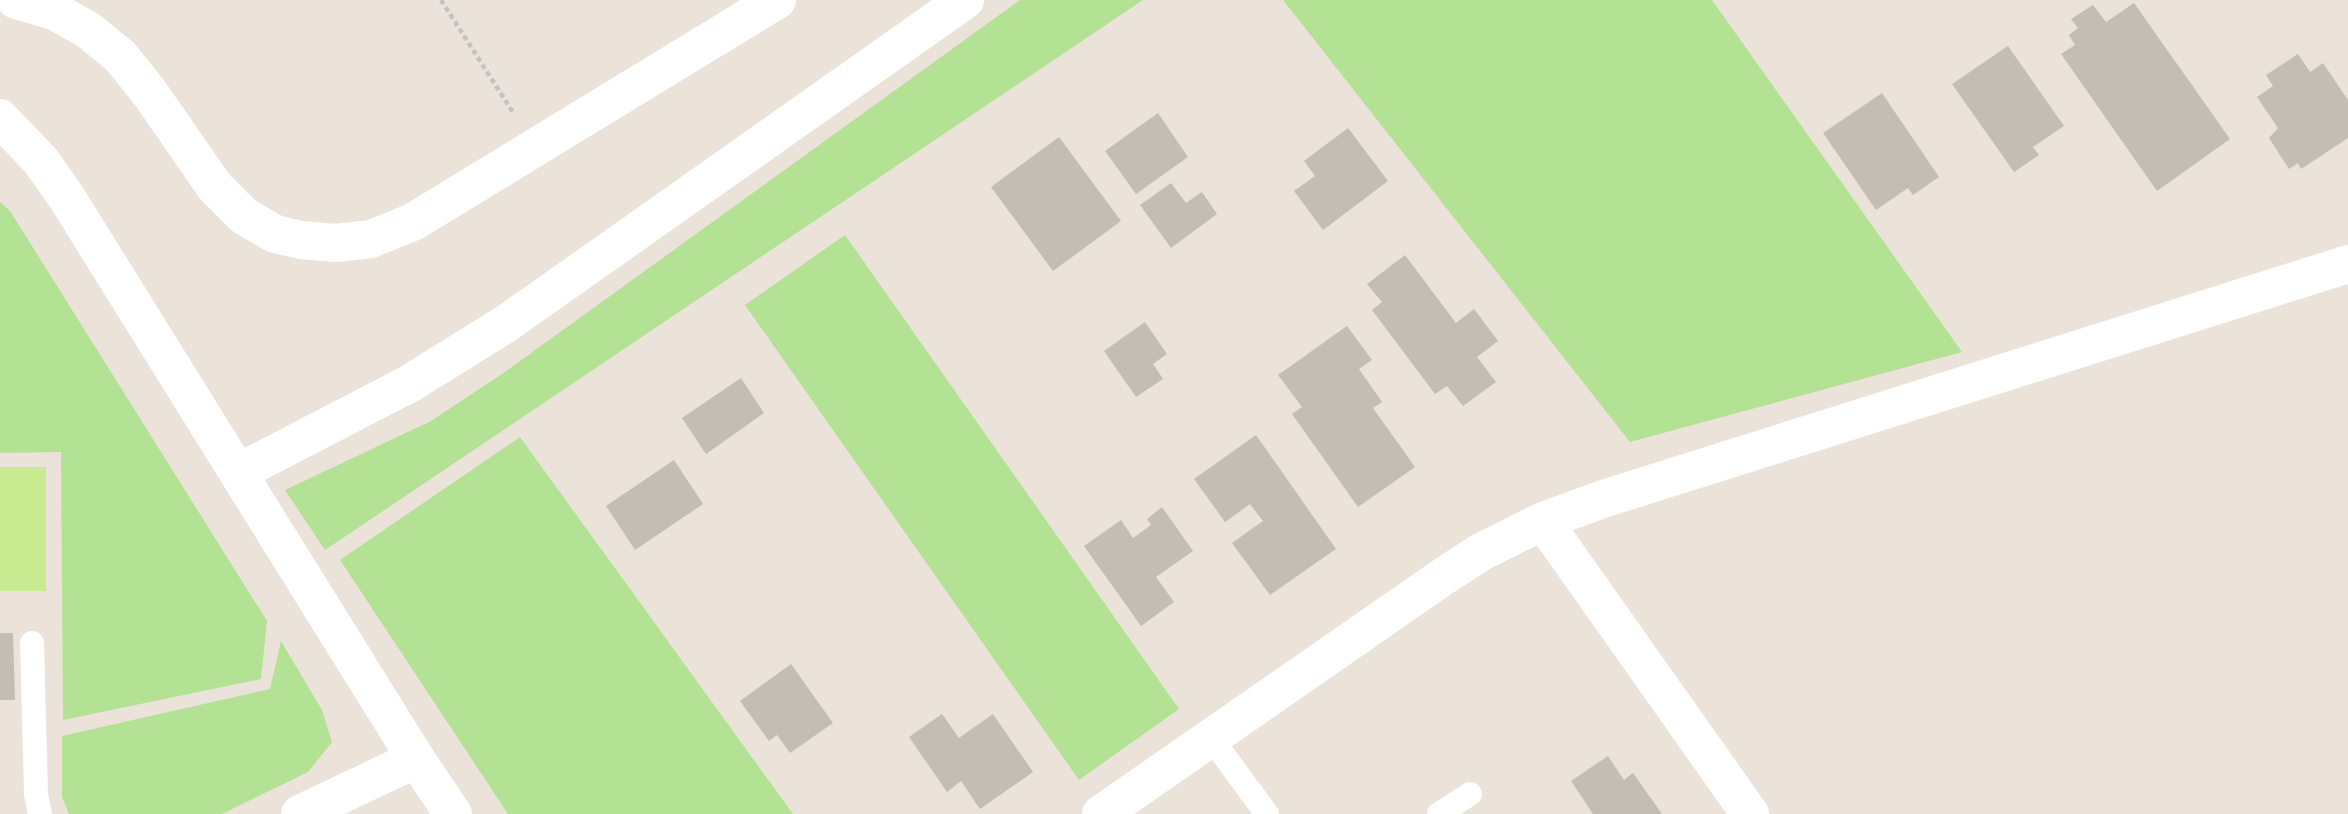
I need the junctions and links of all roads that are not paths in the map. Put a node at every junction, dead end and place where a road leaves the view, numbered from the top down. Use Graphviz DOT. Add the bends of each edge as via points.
graph roads {
  1 [pos="16,0"];
  2 [pos="777,0"];
  3 [pos="965,0"];
  4 [pos="0,118"];
  5 [pos="2348,264"];
  6 [pos="239,472"];
  7 [pos="1543,521"];
  8 [pos="32,643"];
  9 [pos="1211,738"];
  10 [pos="416,759"];
  11 [pos="1470,794"];
  12 [pos="40,814"];
  13 [pos="300,814"];
  14 [pos="453,814"];
  15 [pos="1101,814"];
  16 [pos="1266,814"];
  17 [pos="1439,814"];
  18 [pos="1750,814"];
  1 -- 2 [label="street" via="54,10 120,56 215,187 244,216 275,234 336,243 370,239 413,222"];
  3 -- 6 [label="street" via="507,323 409,384"];
  4 -- 6 [label="street" via="41,161 67,198"];
  5 -- 7 [label="street"];
  6 -- 10 [label="street"];
  7 -- 9 [label="street" via="1444,576"];
  7 -- 18 [label="street"];
  8 -- 12 [label="lane"];
  9 -- 15 [label="street"];
  9 -- 16 [label="lane"];
  10 -- 13 [label="street"];
  10 -- 14 [label="street"];
  11 -- 17 [label="lane"];
}
